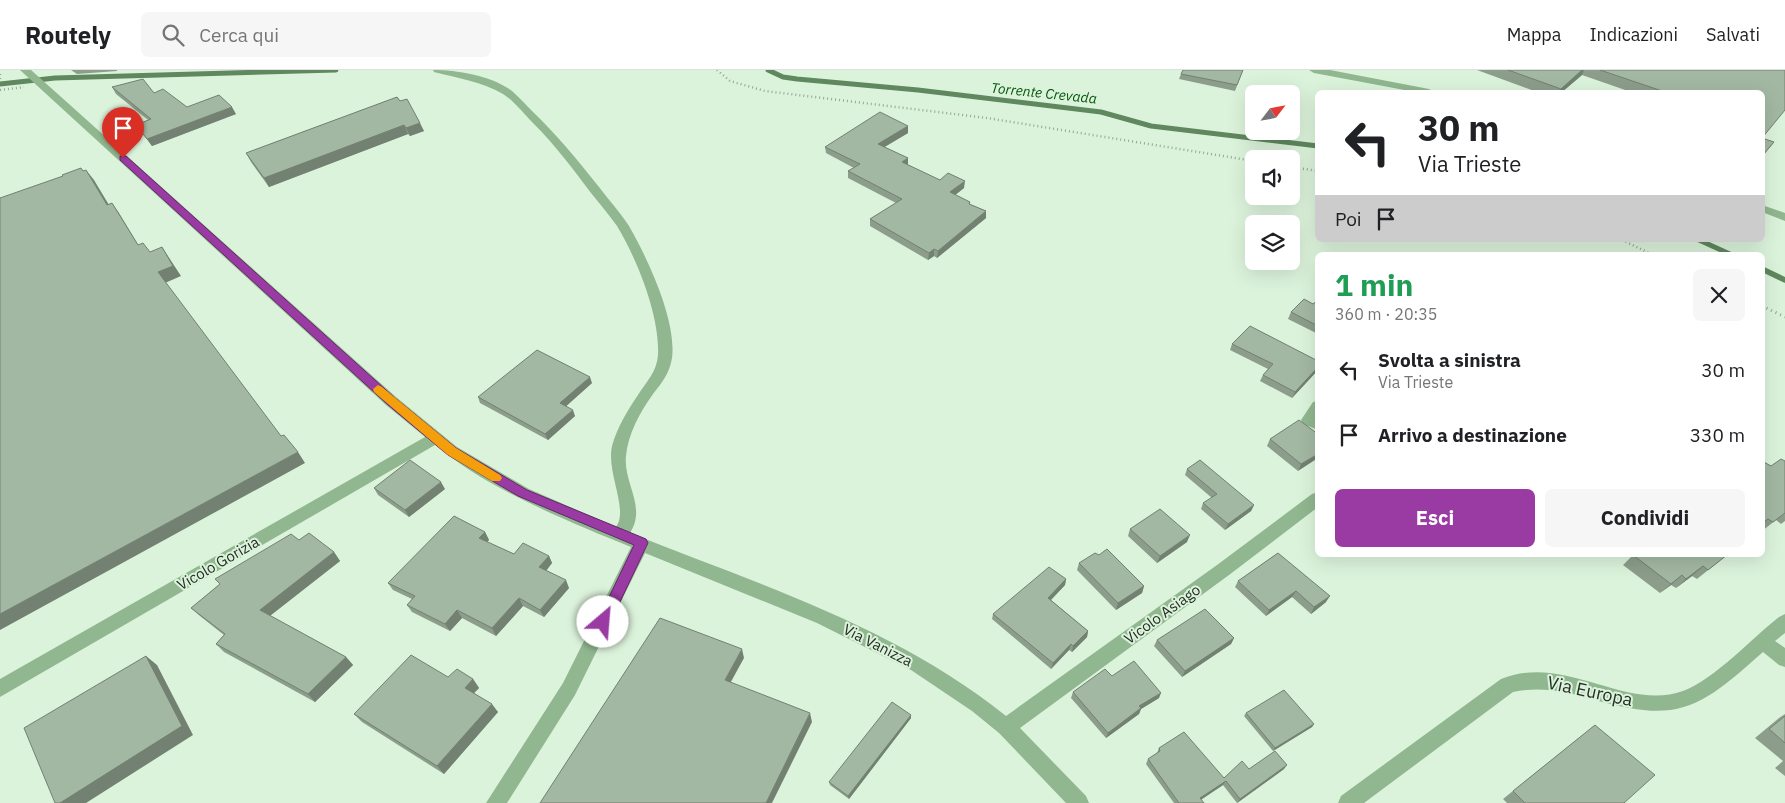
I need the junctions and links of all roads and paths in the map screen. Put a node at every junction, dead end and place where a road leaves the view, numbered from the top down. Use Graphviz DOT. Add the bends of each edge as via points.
graph roads {
  1 [pos="438,70"];
  2 [pos="717,70"];
  3 [pos="1314,70"];
  4 [pos="0,74"];
  5 [pos="31,76"];
  6 [pos="0,80"];
  7 [pos="1419,90"];
  8 [pos="1245,160"];
  9 [pos="1300,168"];
  10 [pos="1315,171"];
  11 [pos="1765,209"];
  12 [pos="1785,217"];
  13 [pos="1626,242"];
  14 [pos="1648,252"];
  15 [pos="1765,307"];
  16 [pos="1785,317"];
  17 [pos="1315,410"];
  18 [pos="1315,424"];
  19 [pos="435,438"];
  20 [pos="1315,500"];
  21 [pos="619,535"];
  22 [pos="641,543"];
  23 [pos="1785,622"];
  24 [pos="1762,641"];
  25 [pos="1785,659"];
  26 [pos="0,689"];
  27 [pos="1006,727"];
  28 [pos="496,803"];
  29 [pos="1079,803"];
  30 [pos="1348,803"];
  1 -- 21 [label="street" via="485,82 508,93 558,142 622,225 655,300 662,320 665,360 662,372 636,410 619,449 618,468 629,516"];
  2 -- 8 [label="path" via="730,81 764,91 987,118"];
  3 -- 7 [label="street"];
  4 -- 6 [label="path"];
  5 -- 19 [label="street, Via Vanizza"];
  9 -- 10 [label="path"];
  11 -- 12 [label="street"];
  13 -- 14 [label="path"];
  15 -- 16 [label="path"];
  17 -- 18 [label="street" via="1308,420"];
  19 -- 21 [label="street, Via Vanizza" via="452,452 523,493"];
  19 -- 26 [label="street, Vicolo Gorizia"];
  20 -- 27 [label="street, Vicolo Asiago"];
  21 -- 22 [label="street, Via Vanizza"];
  22 -- 27 [label="street, Via Vanizza" via="887,648 979,705"];
  22 -- 28 [label="street" via="569,689"];
  23 -- 24 [label="street, Via Europa"];
  24 -- 25 [label="street"];
  24 -- 30 [label="street, Via Europa" via="1707,687 1682,700 1666,703 1630,700 1547,680 1513,683 1497,691"];
  27 -- 29 [label="street, Via Vanizza"];
}
